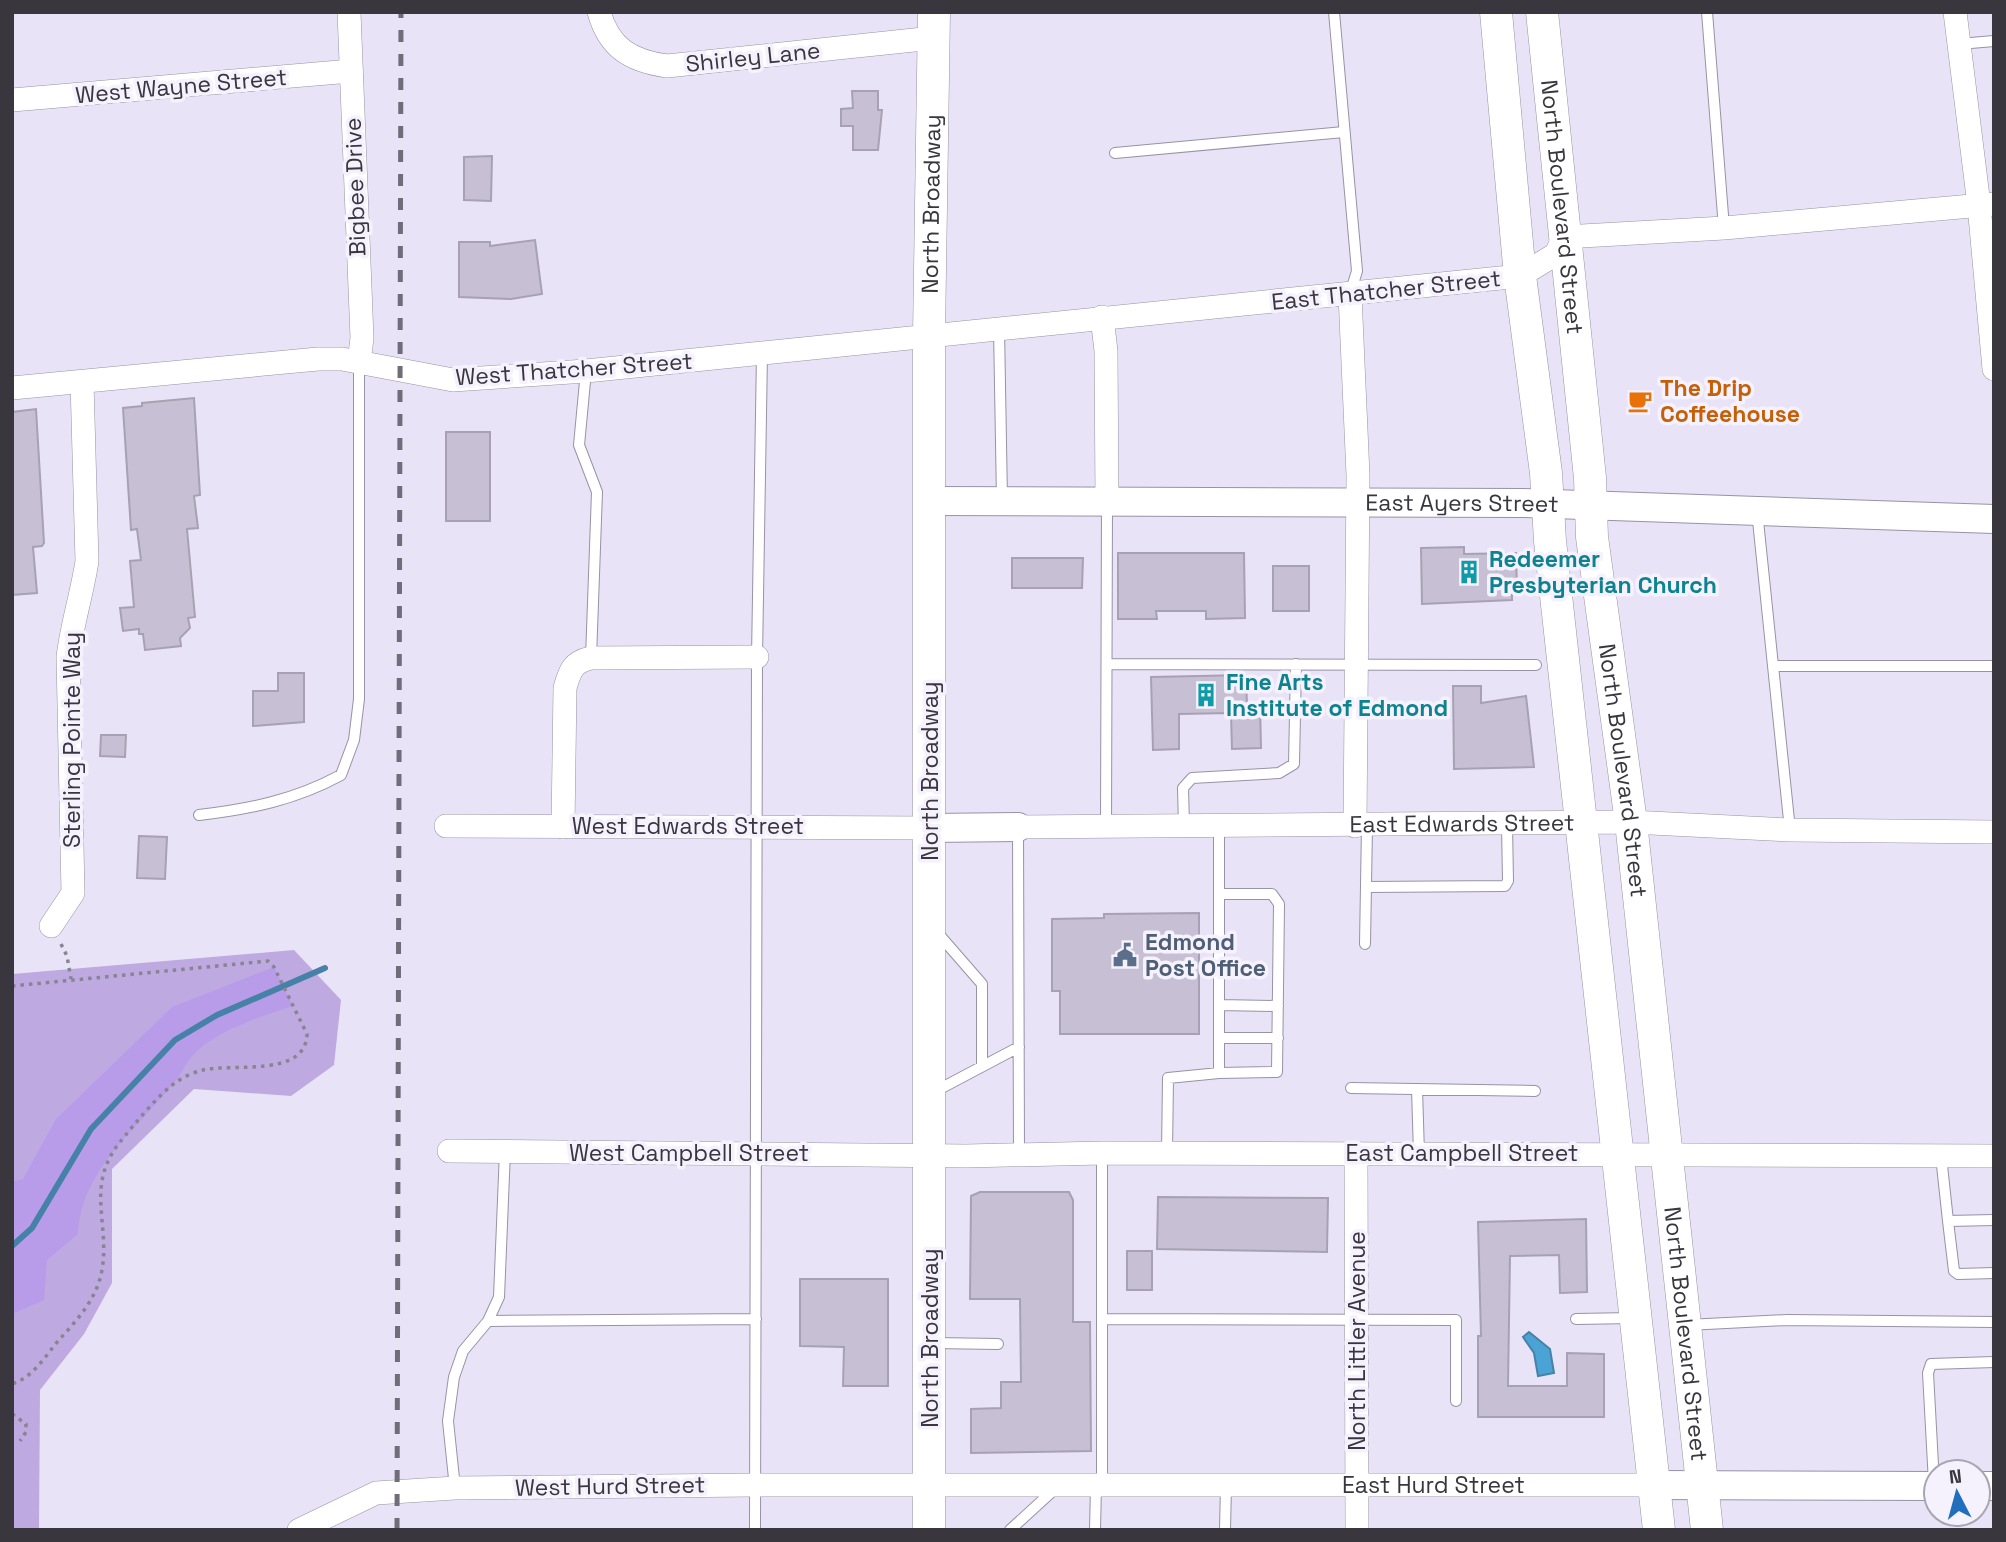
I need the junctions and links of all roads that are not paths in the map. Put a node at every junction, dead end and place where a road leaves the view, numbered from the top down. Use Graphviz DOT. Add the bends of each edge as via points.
graph roads {
  1 [pos="349,12"];
  2 [pos="599,12"];
  3 [pos="1334,12"];
  4 [pos="1496,12"];
  5 [pos="1542,12"];
  6 [pos="1707,12"];
  7 [pos="1955,12"];
  8 [pos="937,19"];
  9 [pos="1994,41"];
  10 [pos="1959,44"];
  11 [pos="351,71"];
  12 [pos="12,100"];
  13 [pos="1344,132"];
  14 [pos="1115,153"];
  15 [pos="1986,204"];
  16 [pos="1724,228"];
  17 [pos="1564,237"];
  18 [pos="1520,276"];
  19 [pos="1350,295"];
  20 [pos="1102,317"];
  21 [pos="999,328"];
  22 [pos="929,335"];
  23 [pos="762,353"];
  24 [pos="359,362"];
  25 [pos="1994,369"];
  26 [pos="586,371"];
  27 [pos="82,382"];
  28 [pos="12,388"];
  29 [pos="930,501"];
  30 [pos="1002,501"];
  31 [pos="1107,503"];
  32 [pos="1358,503"];
  33 [pos="1548,504"];
  34 [pos="1592,505"];
  35 [pos="1757,511"];
  36 [pos="1994,519"];
  37 [pos="757,657"];
  38 [pos="592,658"];
  39 [pos="1107,664"];
  40 [pos="1296,664"];
  41 [pos="1356,664"];
  42 [pos="1536,665"];
  43 [pos="1773,666"];
  44 [pos="1994,666"];
  45 [pos="199,815"];
  46 [pos="1631,822"];
  47 [pos="757,825"];
  48 [pos="1507,825"];
  49 [pos="1581,825"];
  50 [pos="446,826"];
  51 [pos="1361,826"];
  52 [pos="563,827"];
  53 [pos="1018,827"];
  54 [pos="1107,827"];
  55 [pos="1184,827"];
  56 [pos="1219,827"];
  57 [pos="930,828"];
  58 [pos="1790,830"];
  59 [pos="1994,832"];
  60 [pos="1366,887"];
  61 [pos="1220,894"];
  62 [pos="929,924"];
  63 [pos="51,926"];
  64 [pos="1365,944"];
  65 [pos="1219,1005"];
  66 [pos="1278,1006"];
  67 [pos="1219,1038"];
  68 [pos="1278,1038"];
  69 [pos="1019,1047"];
  70 [pos="982,1066"];
  71 [pos="1219,1073"];
  72 [pos="1351,1088"];
  73 [pos="1417,1089"];
  74 [pos="1535,1091"];
  75 [pos="930,1094"];
  76 [pos="449,1151"];
  77 [pos="505,1151"];
  78 [pos="1102,1153"];
  79 [pos="1167,1153"];
  80 [pos="1356,1153"];
  81 [pos="930,1154"];
  82 [pos="1419,1154"];
  83 [pos="1618,1154"];
  84 [pos="1665,1154"];
  85 [pos="757,1155"];
  86 [pos="1019,1155"];
  87 [pos="1941,1156"];
  88 [pos="1994,1156"];
  89 [pos="1994,1220"];
  90 [pos="1948,1221"];
  91 [pos="1994,1273"];
  92 [pos="1636,1318"];
  93 [pos="756,1319"];
  94 [pos="1102,1319"];
  95 [pos="1358,1320"];
  96 [pos="1576,1320"];
  97 [pos="488,1321"];
  98 [pos="1994,1322"];
  99 [pos="1684,1325"];
  100 [pos="930,1343"];
  101 [pos="998,1344"];
  102 [pos="1994,1362"];
  103 [pos="1456,1401"];
  104 [pos="1933,1458"];
  105 [pos="754,1485"];
  106 [pos="1654,1485"];
  107 [pos="1702,1485"];
  108 [pos="930,1486"];
  109 [pos="1059,1486"];
  110 [pos="1099,1486"];
  111 [pos="1226,1486"];
  112 [pos="1922,1486"];
  113 [pos="1357,1487"];
  114 [pos="456,1488"];
  115 [pos="1014,1528"];
  116 [pos="299,1530"];
  117 [pos="754,1530"];
  118 [pos="929,1530"];
  119 [pos="1095,1530"];
  120 [pos="1225,1530"];
  121 [pos="1357,1530"];
  122 [pos="1659,1530"];
  123 [pos="1707,1530"];
  1 -- 11 [label="street, Bigbee Drive"];
  2 -- 8 [label="street, Shirley Lane" via="611,42 626,55 667,66"];
  3 -- 13 [label="lane"];
  4 -- 18 [label="main road, North Boulevard Street"];
  5 -- 17 [label="main road, North Boulevard Street"];
  6 -- 16 [label="lane"];
  7 -- 10 [label="street"];
  8 -- 22 [label="main road, North Broadway"];
  9 -- 10 [label="lane"];
  10 -- 15 [label="street"];
  11 -- 12 [label="street, West Wayne Street"];
  11 -- 24 [label="street, Bigbee Drive" via="362,338"];
  13 -- 14 [label="lane"];
  13 -- 19 [label="lane" via="1357,271"];
  15 -- 16 [label="street"];
  15 -- 25 [label="street"];
  16 -- 17 [label="street"];
  17 -- 18 [label="street, East Thatcher Street" via="1556,254"];
  17 -- 34 [label="main road, North Boulevard Street"];
  18 -- 19 [label="street, East Thatcher Street"];
  18 -- 33 [label="main road, North Boulevard Street"];
  19 -- 20 [label="street, East Thatcher Street"];
  19 -- 32 [label="street"];
  20 -- 21 [label="street, East Thatcher Street"];
  20 -- 31 [label="street"];
  21 -- 22 [label="street, East Thatcher Street"];
  21 -- 30 [label="lane"];
  22 -- 23 [label="street, West Thatcher Street"];
  22 -- 29 [label="main road, North Broadway"];
  23 -- 26 [label="street, West Thatcher Street"];
  23 -- 37 [label="lane"];
  24 -- 26 [label="street, West Thatcher Street" via="453,380"];
  24 -- 27 [label="street, West Thatcher Street" via="318,359"];
  24 -- 45 [label="lane" via="359,699 354,740 341,775 287,800"];
  26 -- 38 [label="lane" via="579,445 597,492"];
  27 -- 28 [label="street, West Thatcher Street"];
  27 -- 63 [label="street, Sterling Pointe Way" via="87,561 68,657 73,893"];
  29 -- 30 [label="street, East Ayers Street"];
  29 -- 57 [label="main road, North Broadway"];
  30 -- 31 [label="street, East Ayers Street"];
  31 -- 32 [label="street, East Ayers Street"];
  31 -- 39 [label="lane"];
  32 -- 33 [label="street, East Ayers Street"];
  32 -- 41 [label="street"];
  33 -- 34 [label="street, East Ayers Street"];
  33 -- 49 [label="main road, North Boulevard Street"];
  34 -- 35 [label="street, East Ayers Street"];
  34 -- 46 [label="main road, North Boulevard Street" via="1592,537"];
  35 -- 36 [label="street, East Ayers Street"];
  35 -- 43 [label="lane"];
  37 -- 38 [label="street"];
  37 -- 47 [label="lane"];
  38 -- 52 [label="street" via="569,671 565,688"];
  39 -- 40 [label="lane"];
  39 -- 54 [label="lane"];
  40 -- 41 [label="lane"];
  40 -- 55 [label="lane" via="1294,764 1279,773 1192,778 1183,788"];
  41 -- 42 [label="lane"];
  41 -- 51 [label="street"];
  43 -- 44 [label="lane"];
  43 -- 58 [label="lane"];
  46 -- 49 [label="street, East Edwards Street"];
  46 -- 58 [label="street, East Edwards Street"];
  46 -- 84 [label="main road, North Boulevard Street"];
  47 -- 52 [label="street, West Edwards Street"];
  47 -- 57 [label="street, West Edwards Street"];
  47 -- 85 [label="lane"];
  48 -- 49 [label="street, East Edwards Street"];
  48 -- 51 [label="street, East Edwards Street"];
  48 -- 60 [label="lane" via="1505,886"];
  49 -- 83 [label="main road, North Boulevard Street"];
  50 -- 52 [label="street, West Edwards Street"];
  51 -- 56 [label="street, East Edwards Street"];
  51 -- 60 [label="lane"];
  53 -- 54 [label="street, East Edwards Street"];
  53 -- 57 [label="street, East Edwards Street"];
  53 -- 69 [label="lane"];
  54 -- 55 [label="street, East Edwards Street"];
  55 -- 56 [label="street, East Edwards Street"];
  56 -- 61 [label="lane"];
  57 -- 62 [label="main road, North Broadway"];
  58 -- 59 [label="street, East Edwards Street"];
  60 -- 64 [label="lane"];
  61 -- 65 [label="lane"];
  61 -- 66 [label="lane" via="1272,894 1278,900"];
  62 -- 70 [label="lane" via="982,984"];
  62 -- 75 [label="main road, North Broadway"];
  65 -- 66 [label="lane"];
  65 -- 67 [label="lane"];
  66 -- 68 [label="lane"];
  67 -- 68 [label="lane"];
  67 -- 71 [label="lane"];
  68 -- 71 [label="lane" via="1274,1074"];
  69 -- 70 [label="lane"];
  69 -- 86 [label="lane"];
  70 -- 75 [label="lane"];
  71 -- 79 [label="lane" via="1168,1078"];
  72 -- 73 [label="lane"];
  73 -- 74 [label="lane"];
  73 -- 82 [label="lane"];
  75 -- 81 [label="main road, North Broadway"];
  76 -- 77 [label="street, West Campbell Street"];
  77 -- 85 [label="street, West Campbell Street"];
  77 -- 97 [label="lane" via="499,1297"];
  78 -- 79 [label="street, East Campbell Street"];
  78 -- 86 [label="street, East Campbell Street"];
  78 -- 94 [label="lane"];
  79 -- 80 [label="street, East Campbell Street"];
  80 -- 82 [label="street, East Campbell Street"];
  80 -- 95 [label="street, North Littler Avenue"];
  81 -- 85 [label="street, West Campbell Street"];
  81 -- 86 [label="street, East Campbell Street"];
  81 -- 100 [label="main road, North Broadway"];
  82 -- 83 [label="street, East Campbell Street"];
  83 -- 84 [label="street, East Campbell Street"];
  83 -- 92 [label="main road, North Boulevard Street"];
  84 -- 87 [label="street, East Campbell Street"];
  84 -- 99 [label="main road, North Boulevard Street"];
  85 -- 93 [label="lane"];
  87 -- 88 [label="street, East Campbell Street"];
  87 -- 90 [label="lane"];
  89 -- 90 [label="lane"];
  90 -- 91 [label="lane" via="1954,1271"];
  92 -- 96 [label="lane"];
  92 -- 106 [label="main road, North Boulevard Street"];
  93 -- 97 [label="lane"];
  93 -- 105 [label="lane"];
  94 -- 95 [label="lane"];
  94 -- 110 [label="lane"];
  95 -- 103 [label="lane" via="1456,1320"];
  95 -- 113 [label="street, North Littler Avenue"];
  97 -- 114 [label="lane" via="463,1351 454,1377 448,1422"];
  98 -- 99 [label="lane" via="1787,1320"];
  99 -- 107 [label="main road, North Boulevard Street"];
  100 -- 101 [label="lane"];
  100 -- 108 [label="main road, North Broadway"];
  102 -- 104 [label="lane" via="1931,1364"];
  105 -- 108 [label="street, West Hurd Street"];
  105 -- 114 [label="street, West Hurd Street"];
  105 -- 117 [label="lane"];
  106 -- 107 [label="street, East Hurd Street"];
  106 -- 113 [label="street, East Hurd Street"];
  106 -- 122 [label="main road, North Boulevard Street"];
  107 -- 112 [label="street, East Hurd Street"];
  107 -- 123 [label="main road, North Boulevard Street"];
  108 -- 109 [label="street, East Hurd Street"];
  108 -- 118 [label="main road, North Broadway"];
  109 -- 110 [label="street, East Hurd Street"];
  109 -- 115 [label="lane"];
  110 -- 111 [label="street, East Hurd Street"];
  110 -- 119 [label="lane"];
  111 -- 113 [label="street, East Hurd Street"];
  111 -- 120 [label="lane"];
  113 -- 121 [label="street, North Littler Avenue"];
  114 -- 116 [label="street, West Hurd Street" via="376,1493"];
}
